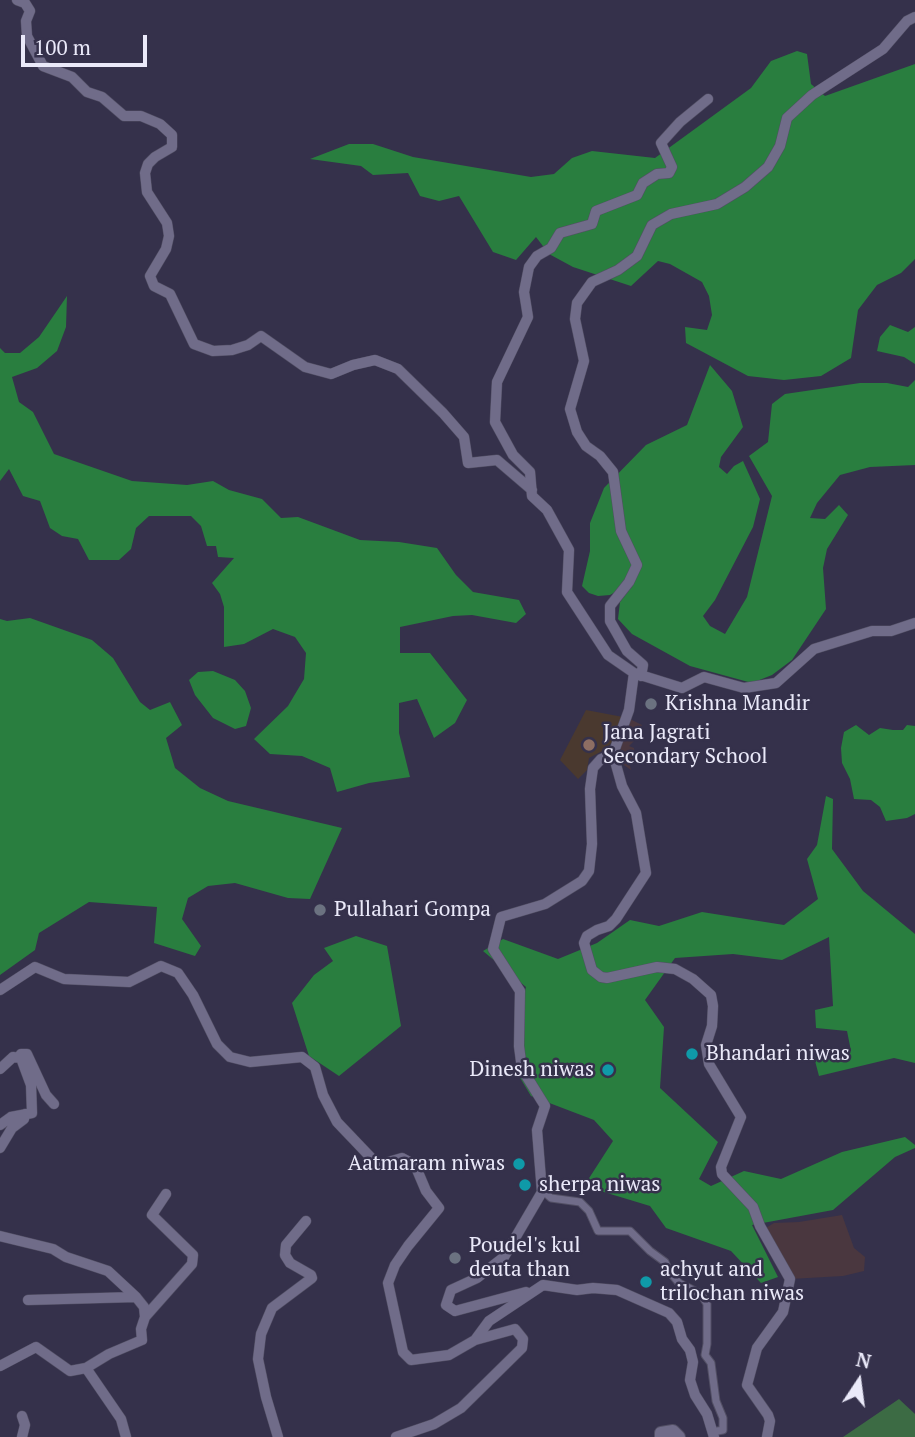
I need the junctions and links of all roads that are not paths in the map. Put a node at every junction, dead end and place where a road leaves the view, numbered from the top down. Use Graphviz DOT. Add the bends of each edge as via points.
graph roads {
  1 [pos="17,0"];
  2 [pos="915,17"];
  3 [pos="708,99"];
  4 [pos="533,490"];
  5 [pos="915,623"];
  6 [pos="640,676"];
  7 [pos="613,754"];
  8 [pos="0,990"];
  9 [pos="21,1058"];
  10 [pos="0,1069"];
  11 [pos="54,1104"];
  12 [pos="25,1114"];
  13 [pos="0,1125"];
  14 [pos="0,1148"];
  15 [pos="541,1189"];
  16 [pos="166,1194"];
  17 [pos="306,1221"];
  18 [pos="0,1236"];
  19 [pos="533,1291"];
  20 [pos="136,1297"];
  21 [pos="28,1300"];
  22 [pos="145,1317"];
  23 [pos="475,1339"];
  24 [pos="0,1366"];
  25 [pos="86,1368"];
  26 [pos="22,1416"];
  27 [pos="713,1434"];
  28 [pos="22,1437"];
  29 [pos="126,1437"];
  30 [pos="278,1437"];
  31 [pos="396,1437"];
  32 [pos="661,1437"];
  33 [pos="679,1437"];
  34 [pos="767,1437"];
  1 -- 4 [label="street" via="30,11 27,36 43,66 72,77 124,116 141,116 172,135 172,147 155,157 145,173 147,192 167,223 169,236 150,276 154,286 170,294 194,344 213,351 232,350 261,336 305,367 331,374 375,360 398,369 464,437 468,463 497,460"];
  2 -- 6 [label="street" via="883,49 812,95 787,118 780,146 768,167 746,187 717,204 671,214 652,225 637,256 592,282 577,303 575,319 584,361 570,409 586,446 613,472 621,531 637,565 610,606 610,621 627,651 643,665"];
  3 -- 4 [label="street" via="661,143 672,167 669,173 643,183 637,195 596,211 592,224 559,233 551,248 529,267 524,292 528,317 496,383 494,397 495,422 513,455 530,472"];
  4 -- 6 [label="street" via="532,496 547,510 569,550 567,592 608,656"];
  5 -- 6 [label="street" via="814,649 776,683 744,688 704,677 682,688"];
  6 -- 7 [label="street"];
  7 -- 15 [label="street" via="593,768 589,871 582,881 545,904 500,917 493,949 520,991 522,1069 545,1106 537,1130"];
  7 -- 34 [label="street" via="636,813 646,873 616,919 587,936 584,943 592,970 601,977 657,967 675,969 710,995 709,1064 741,1117 722,1174 753,1207 790,1279 783,1312 757,1348 747,1385 768,1415"];
  8 -- 23 [label="street" via="35,967 64,979 129,982 161,966 178,973 217,1044 230,1057 250,1062 302,1057 315,1067 337,1122 378,1165 402,1158 415,1165 439,1208 395,1265 388,1283 403,1352 411,1360 449,1356"];
  9 -- 10 [label="street" via="13,1057"];
  9 -- 11 [label="street" via="27,1054"];
  9 -- 12 [label="street" via="32,1092 32,1114"];
  12 -- 13 [label="street"];
  12 -- 14 [label="street"];
  15 -- 19 [label="street" via="504,1257 477,1278 451,1290 446,1305 455,1311"];
  15 -- 27 [label="street" via="551,1198 580,1202 598,1231 630,1231 665,1262 679,1283 701,1294 707,1304 705,1355 711,1363 723,1418 723,1430"];
  16 -- 22 [label="street" via="152,1215 194,1260"];
  17 -- 30 [label="street" via="286,1245 285,1255 313,1278 272,1308 261,1334 258,1359"];
  18 -- 20 [label="street" via="53,1249 108,1271"];
  19 -- 23 [label="street" via="489,1321"];
  19 -- 27 [label="street" via="550,1284 577,1290 617,1290 669,1313 690,1350 690,1380"];
  20 -- 21 [label="street"];
  20 -- 22 [label="street"];
  22 -- 25 [label="street" via="142,1340"];
  23 -- 31 [label="street" via="514,1329 523,1339 522,1348 461,1408 434,1424"];
  24 -- 25 [label="street" via="36,1347 70,1371"];
  25 -- 29 [label="street" via="121,1419"];
  26 -- 28 [label="street"];
  32 -- 33 [label="street" via="661,1433 673,1431"];
}
